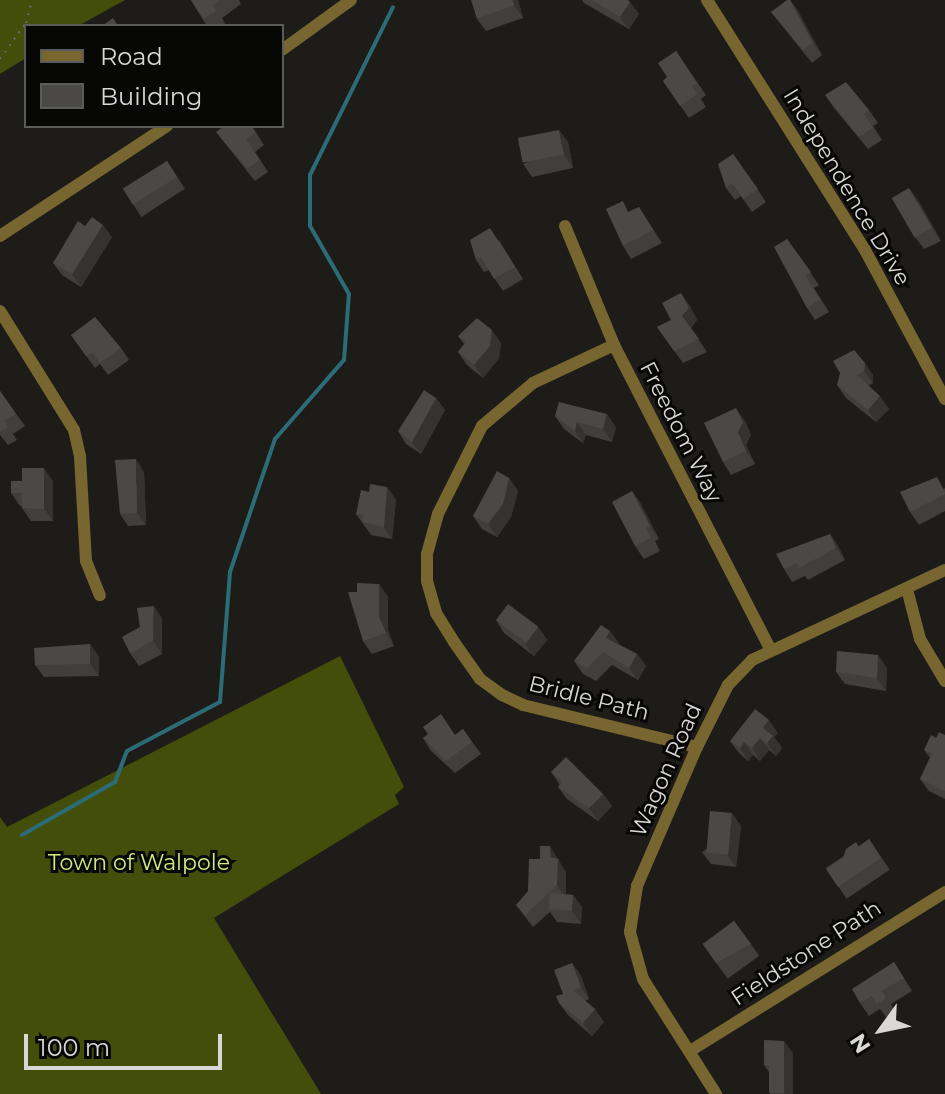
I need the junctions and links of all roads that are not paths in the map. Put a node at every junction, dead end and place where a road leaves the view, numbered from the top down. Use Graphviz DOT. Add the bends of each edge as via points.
graph roads {
  1 [pos="351,0"];
  2 [pos="707,0"];
  3 [pos="284,49"];
  4 [pos="164,128"];
  5 [pos="565,226"];
  6 [pos="0,236"];
  7 [pos="0,311"];
  8 [pos="614,345"];
  9 [pos="945,399"];
  10 [pos="945,570"];
  11 [pos="907,589"];
  12 [pos="100,595"];
  13 [pos="771,650"];
  14 [pos="945,681"];
  15 [pos="697,747"];
  16 [pos="945,892"];
  17 [pos="690,1051"];
  18 [pos="716,1094"];
  1 -- 3 [label="street"];
  2 -- 9 [label="street, Independence Drive" via="857,238"];
  4 -- 6 [label="street"];
  5 -- 8 [label="street, Freedom Way"];
  7 -- 12 [label="street" via="74,430 86,561"];
  8 -- 13 [label="street, Freedom Way"];
  8 -- 15 [label="street, Bridle Path" via="533,383 482,426 438,514 427,554 427,581 436,613 454,642 480,679 502,695 523,705"];
  10 -- 11 [label="street, Wagon Road"];
  11 -- 13 [label="street, Wagon Road"];
  11 -- 14 [label="street" via="920,639"];
  13 -- 15 [label="street, Wagon Road" via="752,660 728,685"];
  15 -- 17 [label="street, Wagon Road" via="637,886 630,932 643,979"];
  16 -- 17 [label="street, Fieldstone Path"];
  17 -- 18 [label="street, Wagon Road"];
}
